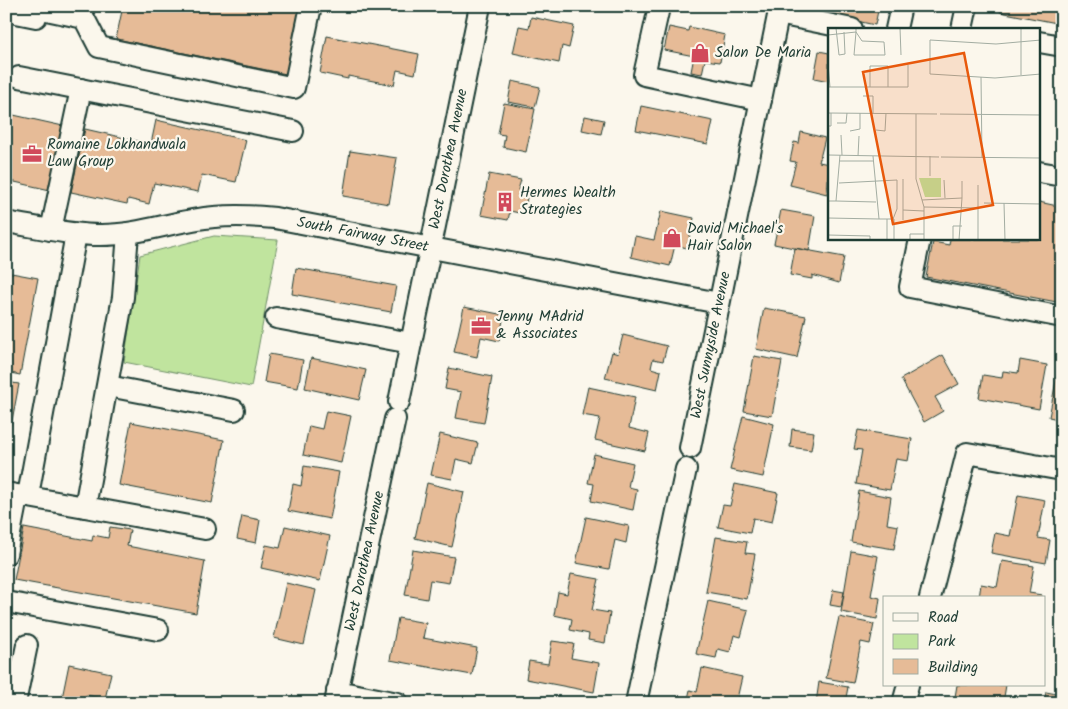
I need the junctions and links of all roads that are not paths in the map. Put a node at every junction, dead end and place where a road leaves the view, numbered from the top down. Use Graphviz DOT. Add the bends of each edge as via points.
graph roads {
  1 [pos="312,6"];
  2 [pos="480,6"];
  3 [pos="901,6"];
  4 [pos="967,6"];
  5 [pos="37,10"];
  6 [pos="779,10"];
  7 [pos="6,11"];
  8 [pos="658,12"];
  9 [pos="848,28"];
  10 [pos="896,28"];
  11 [pos="965,28"];
  12 [pos="1040,42"];
  13 [pos="1062,46"];
  14 [pos="18,76"];
  15 [pos="81,89"];
  16 [pos="761,100"];
  17 [pos="293,131"];
  18 [pos="1040,172"];
  19 [pos="1062,176"];
  20 [pos="6,222"];
  21 [pos="51,230"];
  22 [pos="128,233"];
  23 [pos="76,234"];
  24 [pos="920,240"];
  25 [pos="430,249"];
  26 [pos="719,303"];
  27 [pos="1062,317"];
  28 [pos="276,318"];
  29 [pos="411,343"];
  30 [pos="108,386"];
  31 [pos="234,410"];
  32 [pos="690,448"];
  33 [pos="686,469"];
  34 [pos="1062,470"];
  35 [pos="14,495"];
  36 [pos="85,507"];
  37 [pos="205,529"];
  38 [pos="6,554"];
  39 [pos="931,596"];
  40 [pos="6,602"];
  41 [pos="158,630"];
  42 [pos="27,645"];
  43 [pos="908,686"];
  44 [pos="336,697"];
  45 [pos="15,703"];
  46 [pos="398,703"];
  47 [pos="636,703"];
  48 [pos="903,703"];
  1 -- 5 [label="street" via="294,88 99,47 84,18"];
  2 -- 25 [label="street, West Dorothea Avenue"];
  3 -- 10 [label="street"];
  4 -- 11 [label="street"];
  5 -- 7 [label="street"];
  6 -- 9 [label="street"];
  6 -- 16 [label="street, West Sunnyside Avenue"];
  8 -- 16 [label="street" via="644,74"];
  12 -- 13 [label="street"];
  14 -- 15 [label="street"];
  15 -- 17 [label="street"];
  15 -- 21 [label="street"];
  16 -- 26 [label="street, West Sunnyside Avenue"];
  18 -- 19 [label="street"];
  20 -- 21 [label="street, South Fairway Street"];
  21 -- 23 [label="street, South Fairway Street"];
  22 -- 23 [label="street, South Fairway Street"];
  22 -- 25 [label="street, South Fairway Street" via="213,217 243,216 275,218"];
  22 -- 30 [label="street" via="123,297"];
  23 -- 35 [label="street" via="29,490"];
  24 -- 27 [label="street" via="910,287"];
  25 -- 26 [label="street, South Fairway Street"];
  25 -- 29 [label="street, West Dorothea Avenue"];
  26 -- 32 [label="street, West Sunnyside Avenue"];
  28 -- 29 [label="street"];
  29 -- 44 [label="street, West Dorothea Avenue"];
  30 -- 31 [label="street"];
  30 -- 36 [label="street"];
  33 -- 47 [label="street"];
  34 -- 39 [label="street" via="967,453"];
  35 -- 36 [label="street"];
  35 -- 38 [label="street" via="16,503"];
  36 -- 37 [label="street"];
  40 -- 41 [label="street"];
  42 -- 45 [label="street"];
  43 -- 48 [label="street"];
  44 -- 46 [label="street"];
}
